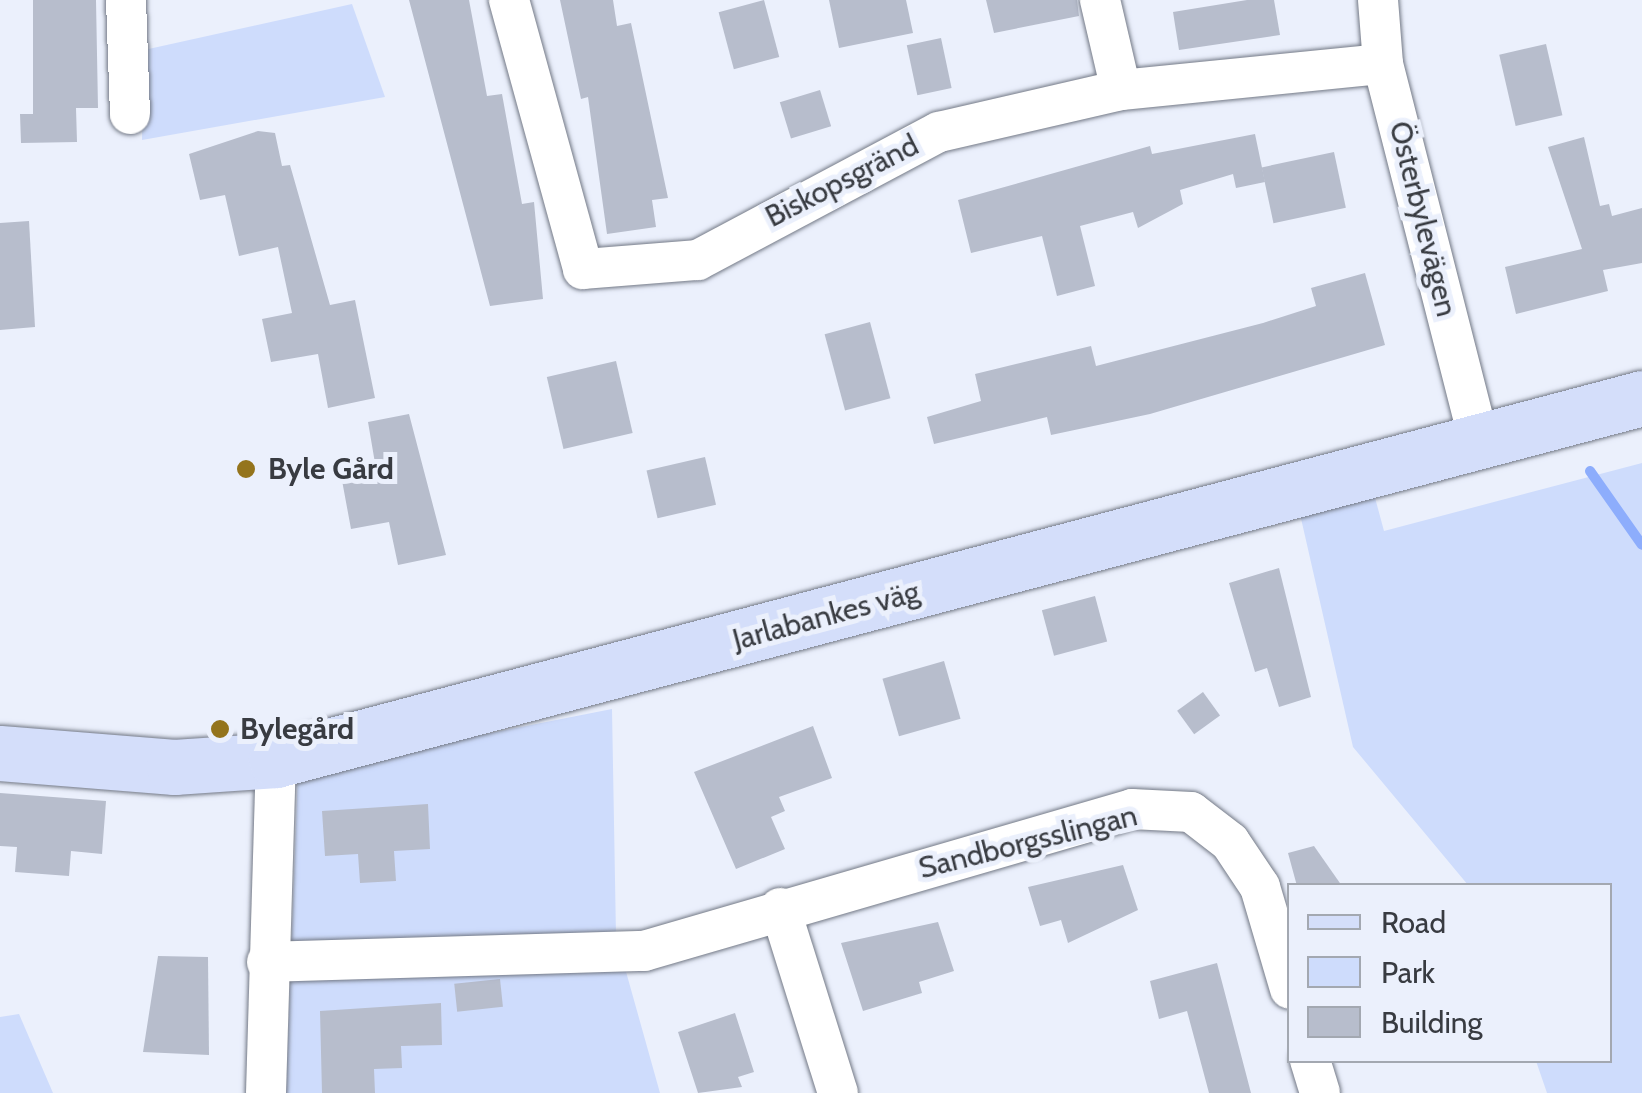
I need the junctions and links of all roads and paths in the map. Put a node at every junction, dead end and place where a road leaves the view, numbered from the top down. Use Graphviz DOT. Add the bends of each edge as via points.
graph roads {
  1 [pos="126,0"];
  2 [pos="509,0"];
  3 [pos="1100,0"];
  4 [pos="1378,0"];
  5 [pos="1383,64"];
  6 [pos="1121,90"];
  7 [pos="130,114"];
  8 [pos="1642,398"];
  9 [pos="1478,436"];
  10 [pos="0,754"];
  11 [pos="276,760"];
  12 [pos="780,908"];
  13 [pos="267,962"];
  14 [pos="1287,979"];
  15 [pos="1311,1063"];
  16 [pos="266,1093"];
  17 [pos="838,1093"];
  18 [pos="1320,1093"];
  1 -- 7 [label="street"];
  2 -- 6 [label="street, Biskopsgränd" via="584,269 698,260 938,132"];
  3 -- 6 [label="street"];
  4 -- 5 [label="street, Österbylevägen"];
  5 -- 6 [label="street, Biskopsgränd"];
  5 -- 9 [label="street, Österbylevägen"];
  8 -- 9 [label="main road, Jarlabankes väg"];
  9 -- 11 [label="main road, Jarlabankes väg"];
  10 -- 11 [label="main road, Jarlabankes väg" via="174,767"];
  11 -- 13 [label="street"];
  12 -- 13 [label="street, Sandborgsslingan" via="644,951"];
  12 -- 14 [label="street, Sandborgsslingan" via="1132,810 1191,812 1230,842 1260,887"];
  12 -- 17 [label="street"];
  13 -- 16 [label="street"];
  15 -- 18 [label="street"];
}
